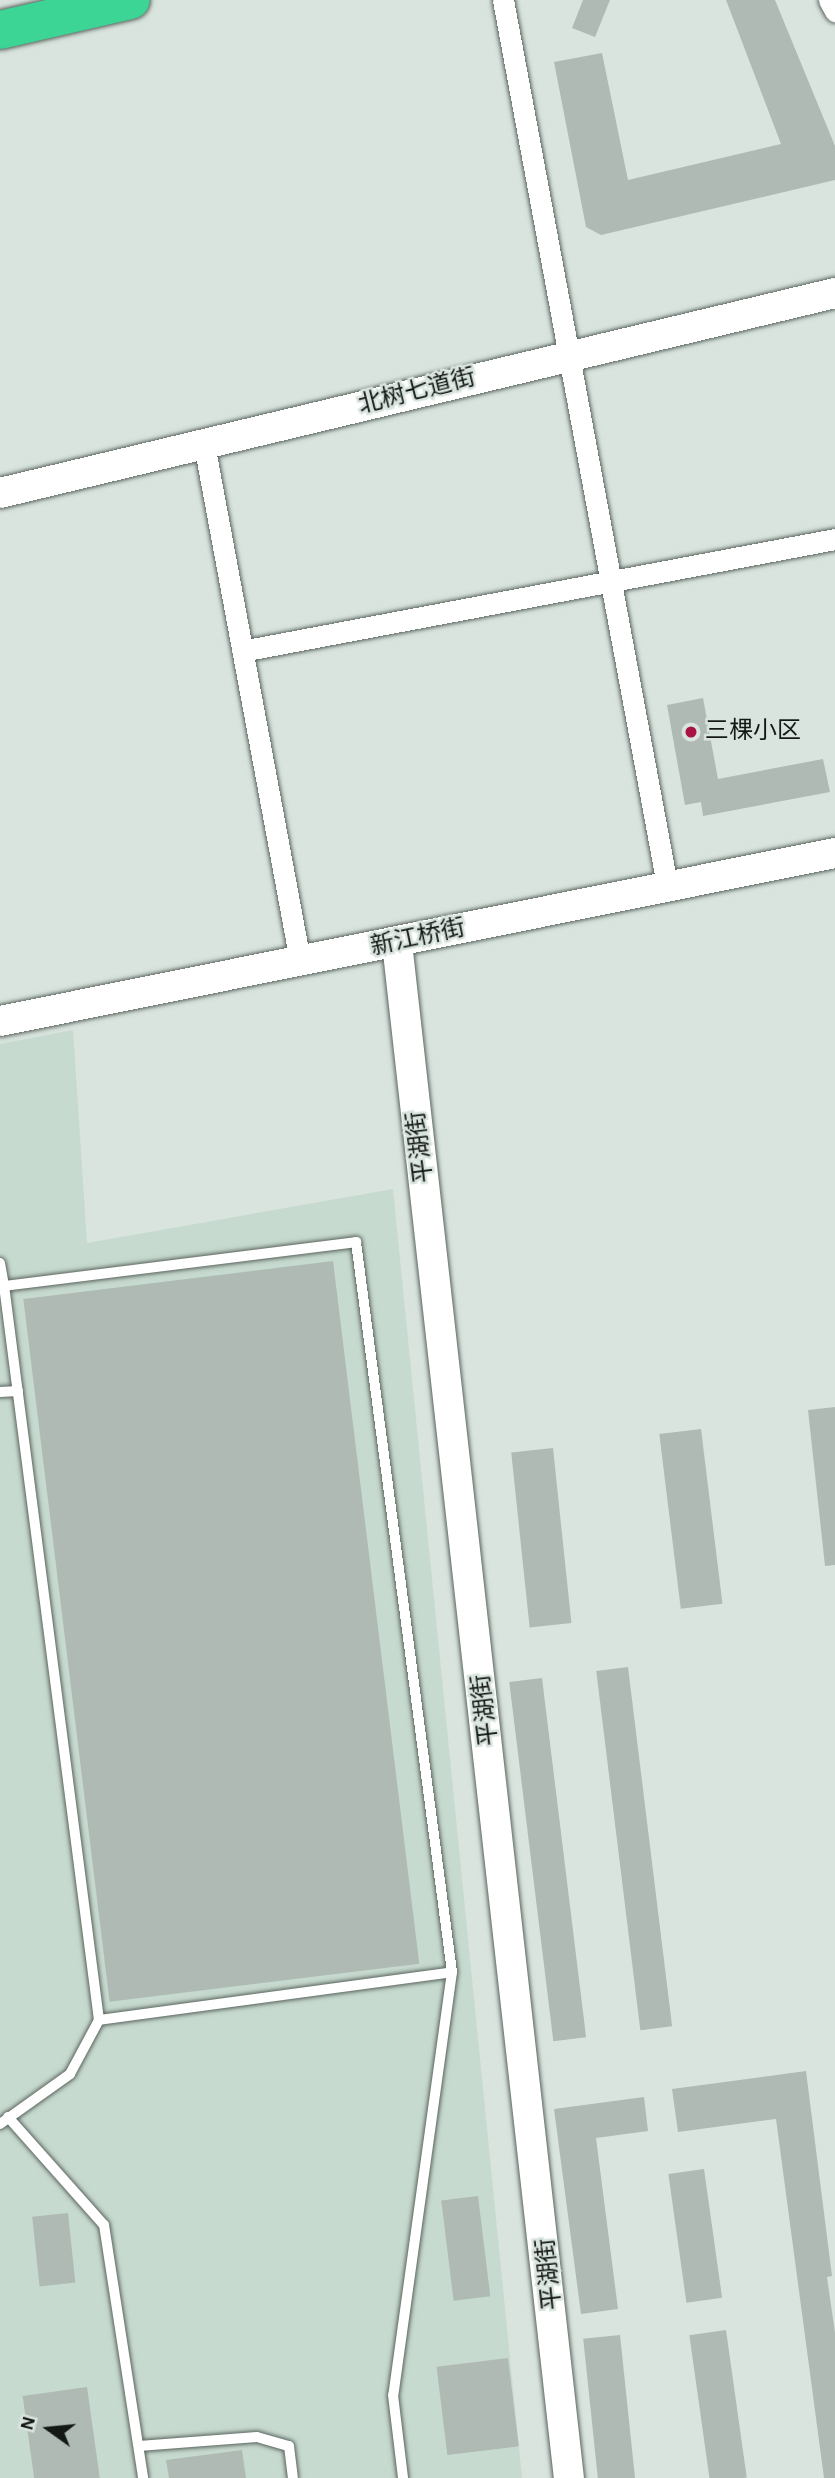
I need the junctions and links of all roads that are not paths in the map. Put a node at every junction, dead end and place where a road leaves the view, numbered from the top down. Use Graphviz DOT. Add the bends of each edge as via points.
graph roads {
  1 [pos="131,0"];
  2 [pos="503,0"];
  3 [pos="829,0"];
  4 [pos="835,10"];
  5 [pos="0,30"];
  6 [pos="835,275"];
  7 [pos="835,293"];
  8 [pos="565,349"];
  9 [pos="204,444"];
  10 [pos="0,474"];
  11 [pos="0,493"];
  12 [pos="835,539"];
  13 [pos="608,579"];
  14 [pos="247,650"];
  15 [pos="835,853"];
  16 [pos="667,885"];
  17 [pos="397,943"];
  18 [pos="300,961"];
  19 [pos="0,1021"];
  20 [pos="0,1263"];
  21 [pos="4,1286"];
  22 [pos="18,1391"];
  23 [pos="0,1392"];
  24 [pos="452,1972"];
  25 [pos="99,2020"];
  26 [pos="4,2120"];
  27 [pos="139,2446"];
  28 [pos="143,2478"];
  29 [pos="293,2478"];
  30 [pos="403,2478"];
  31 [pos="569,2478"];
  1 -- 5 [label="highway"];
  2 -- 8 [label="street"];
  3 -- 4 [label="street"];
  6 -- 8 [label="street, 北树七道街"];
  7 -- 8 [label="street, 北树七道街"];
  8 -- 9 [label="street, 北树七道街"];
  8 -- 10 [label="street, 北树七道街"];
  8 -- 13 [label="street"];
  9 -- 11 [label="street, 北树七道街"];
  9 -- 14 [label="street"];
  12 -- 13 [label="street"];
  13 -- 14 [label="street"];
  13 -- 16 [label="street"];
  14 -- 18 [label="street"];
  15 -- 16 [label="street, 新江桥街"];
  16 -- 17 [label="street, 新江桥街"];
  17 -- 18 [label="street, 新江桥街"];
  17 -- 31 [label="street, 平湖街"];
  18 -- 19 [label="street, 新江桥街"];
  20 -- 21 [label="lane"];
  21 -- 22 [label="lane"];
  21 -- 24 [label="lane" via="356,1242"];
  22 -- 23 [label="lane"];
  22 -- 25 [label="lane"];
  24 -- 25 [label="lane"];
  24 -- 30 [label="lane" via="393,2395"];
  25 -- 26 [label="lane" via="70,2074"];
  26 -- 27 [label="lane" via="104,2225"];
  27 -- 28 [label="lane"];
  27 -- 29 [label="lane" via="257,2437 289,2446"];
}
